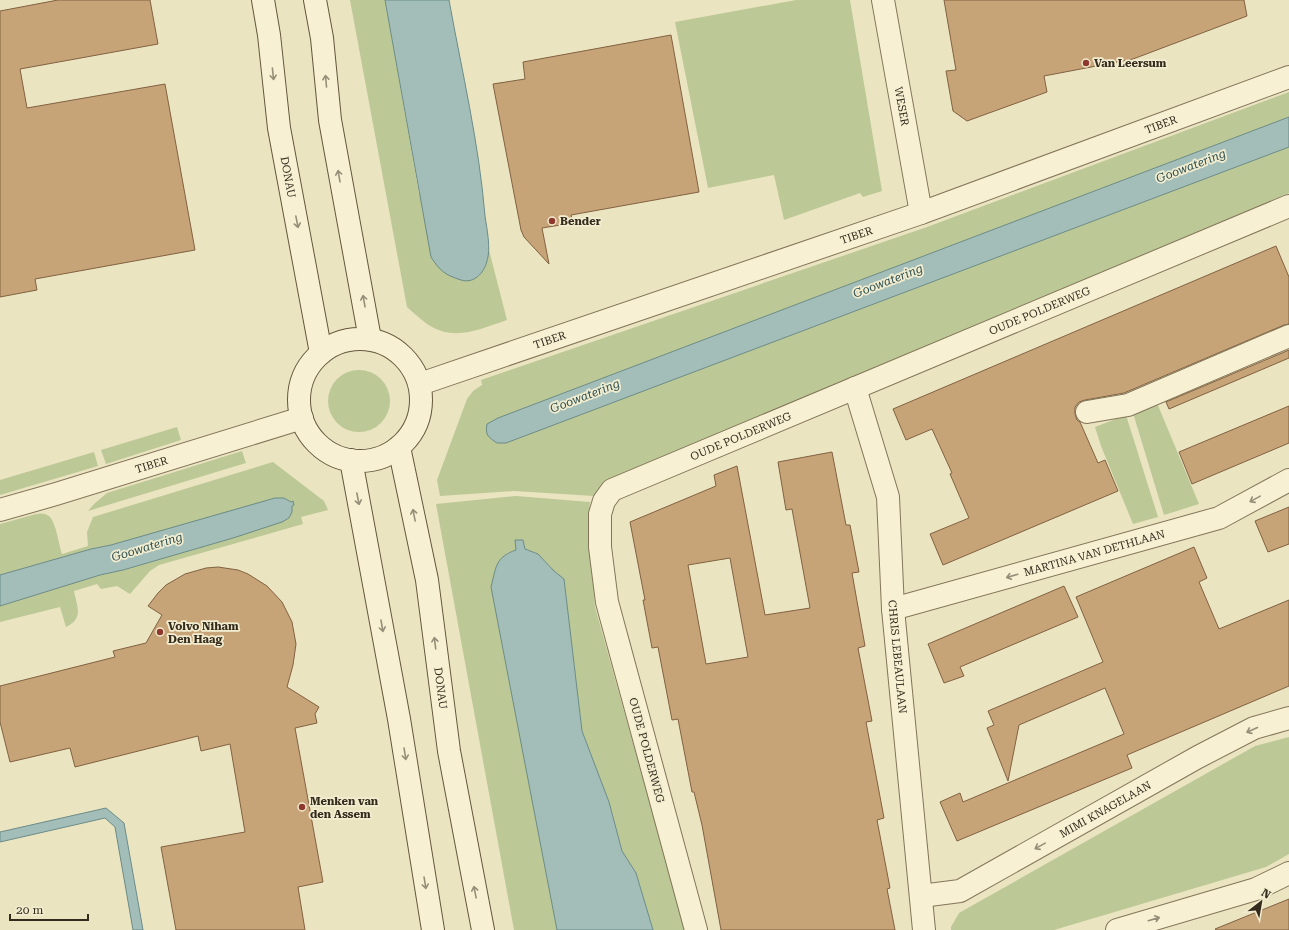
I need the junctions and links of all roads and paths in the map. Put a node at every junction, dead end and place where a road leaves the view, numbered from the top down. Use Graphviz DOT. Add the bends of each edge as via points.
graph roads {
  1 [pos="263,0"];
  2 [pos="315,0"];
  3 [pos="883,0"];
  4 [pos="1289,77"];
  5 [pos="1289,206"];
  6 [pos="922,213"];
  7 [pos="1289,336"];
  8 [pos="370,339"];
  9 [pos="321,353"];
  10 [pos="420,384"];
  11 [pos="856,388"];
  12 [pos="1087,412"];
  13 [pos="302,418"];
  14 [pos="399,447"];
  15 [pos="351,460"];
  16 [pos="1289,480"];
  17 [pos="0,510"];
  18 [pos="893,610"];
  19 [pos="1289,718"];
  20 [pos="1289,873"];
  21 [pos="921,896"];
  22 [pos="433,930"];
  23 [pos="483,930"];
  24 [pos="696,930"];
  25 [pos="924,930"];
  26 [pos="1117,930"];
  1 -- 9 [label="street, DONAU, one-way" via="279,128"];
  8 -- 2 [label="street, one-way" via="330,120 322,38"];
  3 -- 6 [label="street, WESER"];
  4 -- 6 [label="street, TIBER"];
  5 -- 11 [label="street, OUDE POLDERWEG"];
  6 -- 10 [label="street, TIBER"];
  7 -- 12 [label="street" via="1128,405"];
  8 -- 9 [label="street" via="353,339 336,344"];
  8 -- 10 [label="street" via="386,344 400,353 411,366"];
  9 -- 13 [label="street" via="309,366 302,383 299,400"];
  10 -- 14 [label="street" via="422,399 419,417 412,433"];
  11 -- 18 [label="street, CHRIS LEBEAULAAN" via="888,497"];
  11 -- 24 [label="street, OUDE POLDERWEG" via="612,490 604,501 600,514 600,547 607,602"];
  13 -- 15 [label="street" via="309,433 321,446 335,455"];
  13 -- 17 [label="street, TIBER"];
  14 -- 15 [label="street" via="385,456 368,461"];
  23 -- 14 [label="street, DONAU, one-way" via="449,751 427,580"];
  15 -- 22 [label="street, one-way" via="399,719"];
  16 -- 18 [label="street, MARTINA VAN DETHLAAN, one-way" via="1219,518"];
  18 -- 21 [label="street, CHRIS LEBEAULAAN"];
  19 -- 21 [label="street, MIMI KNAGELAAN, one-way" via="1254,728 1198,757 960,891"];
  26 -- 20 [label="street, one-way" via="1256,889"];
  21 -- 25 [label="street, CHRIS LEBEAULAAN"];
}
